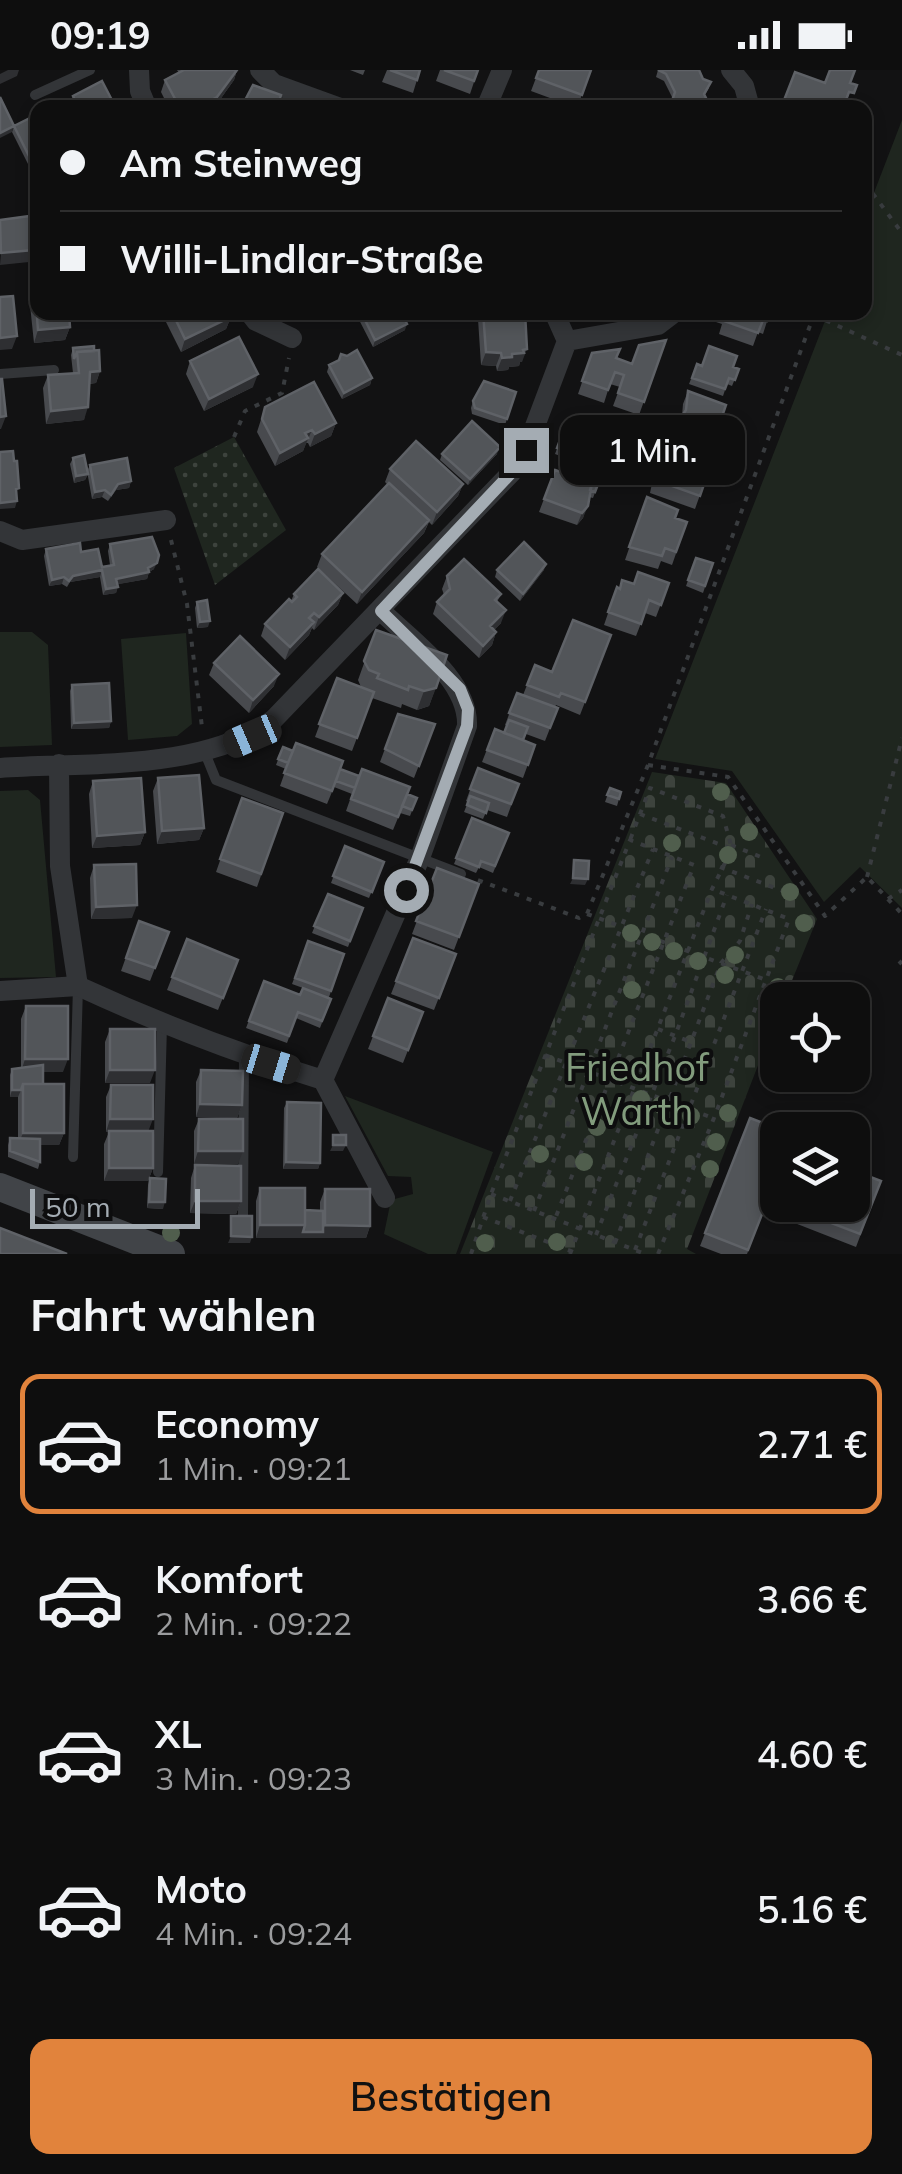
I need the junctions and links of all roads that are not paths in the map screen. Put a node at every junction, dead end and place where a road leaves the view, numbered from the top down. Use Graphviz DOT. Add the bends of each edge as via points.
graph roads {
  1 [pos="90,70"];
  2 [pos="140,70"];
  3 [pos="260,70"];
  4 [pos="502,70"];
  5 [pos="731,70"];
  6 [pos="35,95"];
  7 [pos="144,100"];
  8 [pos="318,100"];
  9 [pos="489,100"];
  10 [pos="748,100"];
  11 [pos="255,320"];
  12 [pos="558,320"];
  13 [pos="665,320"];
  14 [pos="292,338"];
  15 [pos="568,342"];
  16 [pos="54,370"];
  17 [pos="0,374"];
  18 [pos="166,520"];
  19 [pos="0,531"];
  20 [pos="381,611"];
  21 [pos="205,753"];
  22 [pos="59,764"];
  23 [pos="0,768"];
  24 [pos="420,858"];
  25 [pos="462,874"];
  26 [pos="78,986"];
  27 [pos="0,992"];
  28 [pos="162,1025"];
  29 [pos="244,1056"];
  30 [pos="324,1080"];
  31 [pos="73,1157"];
  32 [pos="158,1172"];
  33 [pos="0,1187"];
  34 [pos="385,1198"];
  35 [pos="242,1216"];
  36 [pos="170,1254"];
  1 -- 6 [label="lane"];
  2 -- 7 [label="street"];
  3 -- 8 [label="street" via="274,84"];
  4 -- 9 [label="street"];
  5 -- 10 [label="street"];
  11 -- 14 [label="street"];
  12 -- 15 [label="street"];
  13 -- 15 [label="street"];
  15 -- 20 [label="street" via="519,461"];
  16 -- 17 [label="lane"];
  18 -- 19 [label="street" via="22,540"];
  20 -- 21 [label="street" via="274,719 252,736"];
  20 -- 24 [label="street" via="460,689 468,709"];
  21 -- 22 [label="street"];
  21 -- 24 [label="lane" via="216,780"];
  22 -- 23 [label="street"];
  22 -- 26 [label="street" via="60,866"];
  24 -- 25 [label="lane"];
  24 -- 30 [label="street"];
  26 -- 27 [label="street"];
  26 -- 28 [label="street"];
  26 -- 31 [label="lane"];
  28 -- 29 [label="street"];
  28 -- 32 [label="lane"];
  29 -- 30 [label="street"];
  29 -- 35 [label="lane"];
  30 -- 34 [label="street"];
  33 -- 36 [label="main road"];
}
